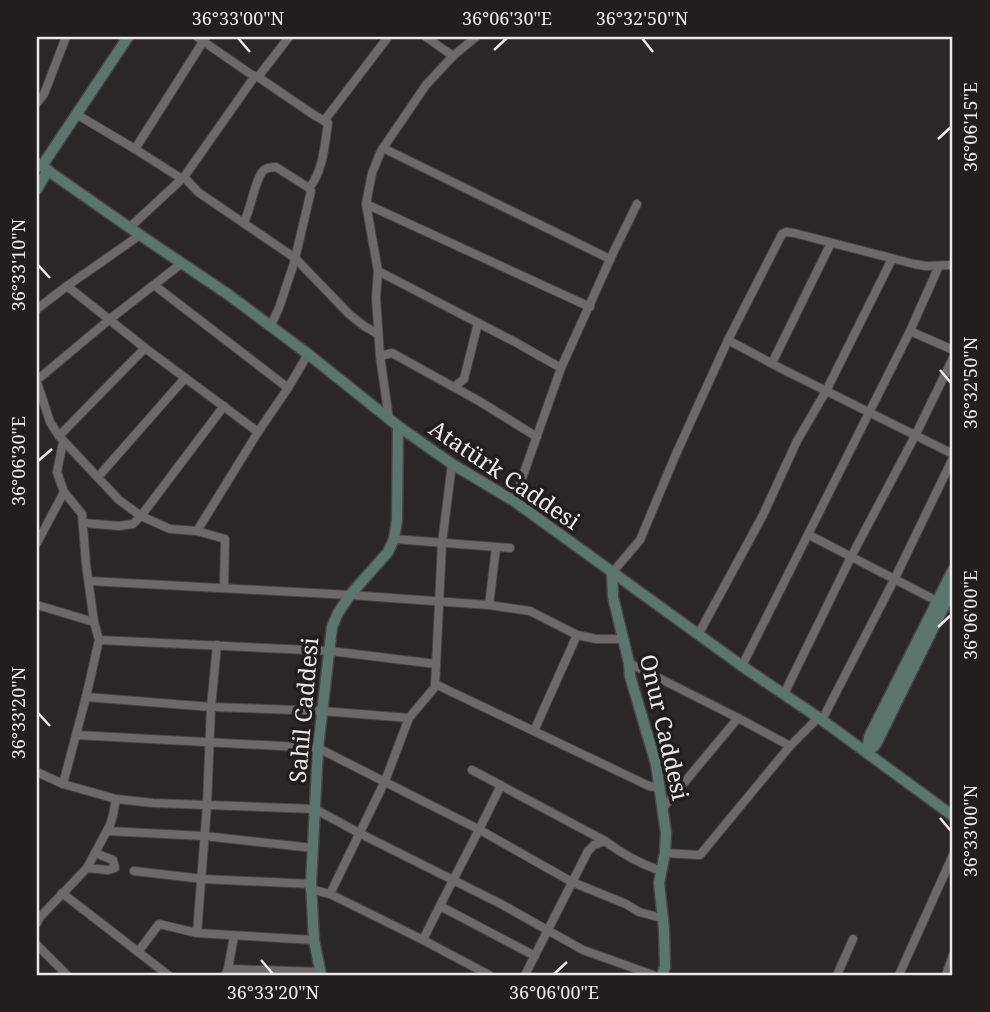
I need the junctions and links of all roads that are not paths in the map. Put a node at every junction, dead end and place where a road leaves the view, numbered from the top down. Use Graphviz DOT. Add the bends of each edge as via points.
graph roads {
  1 [pos="66,37"];
  2 [pos="289,37"];
  3 [pos="388,37"];
  4 [pos="426,37"];
  5 [pos="476,37"];
  6 [pos="123,38"];
  7 [pos="202,38"];
  8 [pos="453,56"];
  9 [pos="256,77"];
  10 [pos="37,86"];
  11 [pos="45,92"];
  12 [pos="37,103"];
  13 [pos="76,114"];
  14 [pos="324,121"];
  15 [pos="383,148"];
  16 [pos="135,149"];
  17 [pos="42,166"];
  18 [pos="183,178"];
  19 [pos="37,188"];
  20 [pos="309,188"];
  21 [pos="366,204"];
  22 [pos="637,204"];
  23 [pos="244,222"];
  24 [pos="129,228"];
  25 [pos="140,235"];
  26 [pos="831,243"];
  27 [pos="295,258"];
  28 [pos="610,259"];
  29 [pos="892,259"];
  30 [pos="182,263"];
  31 [pos="953,265"];
  32 [pos="939,266"];
  33 [pos="377,271"];
  34 [pos="154,285"];
  35 [pos="67,286"];
  36 [pos="590,307"];
  37 [pos="37,309"];
  38 [pos="110,319"];
  39 [pos="478,323"];
  40 [pos="270,327"];
  41 [pos="910,331"];
  42 [pos="378,334"];
  43 [pos="728,340"];
  44 [pos="145,348"];
  45 [pos="953,350"];
  46 [pos="308,354"];
  47 [pos="380,356"];
  48 [pos="953,358"];
  49 [pos="772,363"];
  50 [pos="561,369"];
  51 [pos="185,378"];
  52 [pos="37,381"];
  53 [pos="454,387"];
  54 [pos="288,388"];
  55 [pos="826,391"];
  56 [pos="224,406"];
  57 [pos="869,411"];
  58 [pos="393,423"];
  59 [pos="258,432"];
  60 [pos="916,434"];
  61 [pos="537,437"];
  62 [pos="61,439"];
  63 [pos="953,456"];
  64 [pos="452,464"];
  65 [pos="98,477"];
  66 [pos="64,492"];
  67 [pos="514,502"];
  68 [pos="141,516"];
  69 [pos="84,523"];
  70 [pos="197,531"];
  71 [pos="809,535"];
  72 [pos="394,539"];
  73 [pos="37,543"];
  74 [pos="442,543"];
  75 [pos="496,548"];
  76 [pos="510,548"];
  77 [pos="851,557"];
  78 [pos="953,570"];
  79 [pos="612,573"];
  80 [pos="894,578"];
  81 [pos="89,581"];
  82 [pos="953,588"];
  83 [pos="224,589"];
  84 [pos="350,595"];
  85 [pos="937,601"];
  86 [pos="438,602"];
  87 [pos="37,605"];
  88 [pos="489,605"];
  89 [pos="94,622"];
  90 [pos="576,635"];
  91 [pos="698,635"];
  92 [pos="622,639"];
  93 [pos="99,640"];
  94 [pos="217,645"];
  95 [pos="330,651"];
  96 [pos="629,663"];
  97 [pos="436,664"];
  98 [pos="742,667"];
  99 [pos="435,684"];
  100 [pos="784,694"];
  101 [pos="86,697"];
  102 [pos="211,707"];
  103 [pos="322,711"];
  104 [pos="409,718"];
  105 [pos="738,718"];
  106 [pos="820,719"];
  107 [pos="534,731"];
  108 [pos="76,735"];
  109 [pos="210,742"];
  110 [pos="790,746"];
  111 [pos="318,748"];
  112 [pos="867,753"];
  113 [pos="472,770"];
  114 [pos="37,772"];
  115 [pos="385,781"];
  116 [pos="62,785"];
  117 [pos="501,785"];
  118 [pos="659,788"];
  119 [pos="116,799"];
  120 [pos="207,805"];
  121 [pos="663,808"];
  122 [pos="315,810"];
  123 [pos="953,816"];
  124 [pos="480,830"];
  125 [pos="107,831"];
  126 [pos="359,833"];
  127 [pos="204,836"];
  128 [pos="605,841"];
  129 [pos="313,848"];
  130 [pos="95,853"];
  131 [pos="664,853"];
  132 [pos="953,855"];
  133 [pos="87,868"];
  134 [pos="134,871"];
  135 [pos="661,871"];
  136 [pos="203,879"];
  137 [pos="452,880"];
  138 [pos="572,882"];
  139 [pos="311,886"];
  140 [pos="62,893"];
  141 [pos="330,894"];
  142 [pos="440,906"];
  143 [pos="662,918"];
  144 [pos="37,923"];
  145 [pos="549,929"];
  146 [pos="197,933"];
  147 [pos="234,936"];
  148 [pos="853,939"];
  149 [pos="314,940"];
  150 [pos="423,940"];
  151 [pos="37,945"];
  152 [pos="138,952"];
  153 [pos="953,955"];
  154 [pos="535,956"];
  155 [pos="227,972"];
  156 [pos="321,974"];
  157 [pos="66,975"];
  158 [pos="168,975"];
  159 [pos="489,975"];
  160 [pos="525,975"];
  161 [pos="653,975"];
  162 [pos="662,975"];
  163 [pos="837,975"];
  164 [pos="899,975"];
  165 [pos="946,975"];
  1 -- 11 [label="street"];
  2 -- 9 [label="street"];
  3 -- 14 [label="street"];
  4 -- 8 [label="street"];
  5 -- 8 [label="street"];
  6 -- 13 [label="street"];
  7 -- 9 [label="street"];
  7 -- 16 [label="street"];
  8 -- 15 [label="street" via="426,85"];
  9 -- 14 [label="street"];
  9 -- 18 [label="street"];
  10 -- 11 [label="street"];
  11 -- 12 [label="street"];
  13 -- 16 [label="street"];
  13 -- 17 [label="street"];
  14 -- 20 [label="street" via="328,123 323,155"];
  15 -- 21 [label="street"];
  15 -- 28 [label="street"];
  16 -- 18 [label="street"];
  17 -- 19 [label="street"];
  17 -- 24 [label="street, Atatürk Caddesi"];
  18 -- 23 [label="street"];
  18 -- 24 [label="street"];
  20 -- 23 [label="street" via="276,167 268,168 261,173"];
  20 -- 27 [label="street" via="312,193"];
  21 -- 33 [label="street"];
  21 -- 36 [label="street"];
  22 -- 28 [label="street"];
  23 -- 27 [label="street"];
  24 -- 25 [label="street, Atatürk Caddesi"];
  25 -- 30 [label="street, Atatürk Caddesi"];
  25 -- 35 [label="street"];
  26 -- 29 [label="street"];
  26 -- 43 [label="street" via="782,233"];
  26 -- 49 [label="street"];
  27 -- 40 [label="street"];
  27 -- 42 [label="street" via="349,314"];
  28 -- 36 [label="street"];
  29 -- 32 [label="street"];
  29 -- 55 [label="street"];
  30 -- 34 [label="street"];
  30 -- 40 [label="street, Atatürk Caddesi"];
  31 -- 32 [label="street"];
  32 -- 41 [label="street"];
  33 -- 39 [label="street"];
  33 -- 42 [label="street"];
  34 -- 38 [label="street"];
  34 -- 54 [label="street"];
  35 -- 37 [label="street"];
  35 -- 38 [label="street"];
  36 -- 50 [label="street"];
  38 -- 44 [label="street"];
  38 -- 52 [label="street"];
  39 -- 50 [label="street"];
  39 -- 53 [label="street" via="464,379"];
  40 -- 46 [label="street, Atatürk Caddesi"];
  41 -- 45 [label="street"];
  41 -- 57 [label="street"];
  42 -- 47 [label="street"];
  43 -- 49 [label="street"];
  43 -- 79 [label="street" via="639,540"];
  44 -- 51 [label="street"];
  44 -- 62 [label="street"];
  46 -- 54 [label="street"];
  46 -- 58 [label="street, Atatürk Caddesi"];
  47 -- 53 [label="street" via="392,353"];
  47 -- 58 [label="street"];
  48 -- 60 [label="street"];
  49 -- 55 [label="street"];
  50 -- 61 [label="street"];
  51 -- 56 [label="street"];
  51 -- 65 [label="street"];
  52 -- 62 [label="street" via="50,422"];
  53 -- 61 [label="street"];
  54 -- 59 [label="street"];
  55 -- 57 [label="street"];
  55 -- 91 [label="street"];
  56 -- 59 [label="street"];
  56 -- 68 [label="street"];
  57 -- 60 [label="street"];
  57 -- 71 [label="street"];
  58 -- 64 [label="street, Atatürk Caddesi"];
  58 -- 72 [label="street, Sahil Caddesi"];
  59 -- 70 [label="street"];
  60 -- 63 [label="street"];
  60 -- 77 [label="street"];
  61 -- 67 [label="street"];
  62 -- 65 [label="street"];
  62 -- 66 [label="street" via="57,472"];
  63 -- 80 [label="street"];
  64 -- 67 [label="street, Atatürk Caddesi"];
  64 -- 74 [label="street"];
  65 -- 68 [label="street"];
  66 -- 69 [label="street"];
  66 -- 73 [label="street"];
  67 -- 79 [label="street, Atatürk Caddesi"];
  68 -- 69 [label="street" via="126,525"];
  68 -- 70 [label="street" via="170,529"];
  69 -- 81 [label="street"];
  70 -- 83 [label="street" via="225,539"];
  71 -- 77 [label="street"];
  71 -- 98 [label="street"];
  72 -- 74 [label="street"];
  72 -- 84 [label="street, Sahil Caddesi"];
  74 -- 75 [label="street"];
  74 -- 86 [label="street"];
  75 -- 76 [label="street"];
  75 -- 88 [label="street"];
  77 -- 80 [label="street"];
  77 -- 100 [label="street"];
  78 -- 85 [label="street"];
  79 -- 91 [label="street, Atatürk Caddesi"];
  79 -- 92 [label="street, Onur Caddesi"];
  80 -- 85 [label="street"];
  80 -- 106 [label="street"];
  81 -- 83 [label="street"];
  81 -- 89 [label="street"];
  82 -- 112 [label="street" via="876,744"];
  83 -- 84 [label="street"];
  84 -- 86 [label="street"];
  84 -- 95 [label="street, Sahil Caddesi" via="332,627"];
  85 -- 112 [label="street" via="869,737"];
  86 -- 88 [label="street"];
  86 -- 97 [label="street"];
  87 -- 89 [label="street"];
  88 -- 90 [label="street" via="530,611"];
  89 -- 93 [label="street"];
  90 -- 92 [label="street"];
  90 -- 107 [label="street"];
  91 -- 98 [label="street, Atatürk Caddesi"];
  92 -- 96 [label="street, Onur Caddesi"];
  93 -- 94 [label="street"];
  93 -- 101 [label="street"];
  94 -- 95 [label="street"];
  94 -- 102 [label="street"];
  95 -- 97 [label="street"];
  95 -- 103 [label="street, Sahil Caddesi"];
  96 -- 105 [label="street"];
  96 -- 118 [label="street, Onur Caddesi"];
  97 -- 99 [label="street"];
  98 -- 100 [label="street, Atatürk Caddesi"];
  99 -- 104 [label="street"];
  99 -- 107 [label="street"];
  100 -- 106 [label="street, Atatürk Caddesi"];
  101 -- 102 [label="street"];
  101 -- 108 [label="street"];
  102 -- 103 [label="street"];
  102 -- 109 [label="street"];
  103 -- 104 [label="street"];
  103 -- 111 [label="street, Sahil Caddesi"];
  104 -- 115 [label="street"];
  105 -- 110 [label="street"];
  105 -- 121 [label="street"];
  106 -- 110 [label="street"];
  106 -- 112 [label="street, Atatürk Caddesi"];
  107 -- 118 [label="street"];
  108 -- 109 [label="street"];
  108 -- 116 [label="street"];
  109 -- 111 [label="street"];
  109 -- 120 [label="street"];
  110 -- 131 [label="street" via="700,855"];
  111 -- 115 [label="street"];
  111 -- 122 [label="street, Sahil Caddesi"];
  112 -- 123 [label="street, Atatürk Caddesi"];
  113 -- 117 [label="street"];
  114 -- 116 [label="street"];
  115 -- 124 [label="street"];
  115 -- 126 [label="street"];
  116 -- 119 [label="street"];
  117 -- 124 [label="street"];
  117 -- 128 [label="street"];
  118 -- 121 [label="street, Onur Caddesi"];
  119 -- 120 [label="street"];
  119 -- 125 [label="street"];
  120 -- 122 [label="street"];
  120 -- 127 [label="street"];
  121 -- 131 [label="street, Onur Caddesi"];
  122 -- 126 [label="street"];
  122 -- 129 [label="street, Sahil Caddesi"];
  124 -- 137 [label="street"];
  124 -- 138 [label="street"];
  125 -- 127 [label="street"];
  125 -- 130 [label="street"];
  126 -- 137 [label="street"];
  126 -- 141 [label="street"];
  127 -- 129 [label="street"];
  127 -- 136 [label="street"];
  128 -- 135 [label="street"];
  128 -- 138 [label="street" via="588,851"];
  129 -- 139 [label="street, Sahil Caddesi"];
  130 -- 133 [label="street"];
  130 -- 133 [label="street" via="113,860 115,868"];
  131 -- 135 [label="street, Onur Caddesi"];
  132 -- 164 [label="street"];
  133 -- 140 [label="street"];
  134 -- 136 [label="street"];
  135 -- 143 [label="street, Onur Caddesi"];
  136 -- 139 [label="street"];
  136 -- 146 [label="street"];
  137 -- 142 [label="street"];
  137 -- 145 [label="street"];
  138 -- 143 [label="street"];
  138 -- 145 [label="street"];
  139 -- 141 [label="street"];
  139 -- 149 [label="street, Sahil Caddesi"];
  140 -- 144 [label="street"];
  140 -- 152 [label="street"];
  141 -- 150 [label="street"];
  142 -- 150 [label="street"];
  142 -- 154 [label="street"];
  143 -- 162 [label="street, Onur Caddesi"];
  145 -- 154 [label="street"];
  145 -- 161 [label="street" via="583,950"];
  146 -- 147 [label="street"];
  146 -- 152 [label="street" via="159,924"];
  147 -- 149 [label="street"];
  147 -- 155 [label="street"];
  148 -- 163 [label="street"];
  149 -- 156 [label="street, Sahil Caddesi"];
  150 -- 159 [label="street"];
  151 -- 157 [label="street"];
  152 -- 158 [label="street"];
  153 -- 165 [label="street"];
  154 -- 160 [label="street"];
  155 -- 156 [label="street"];
}
